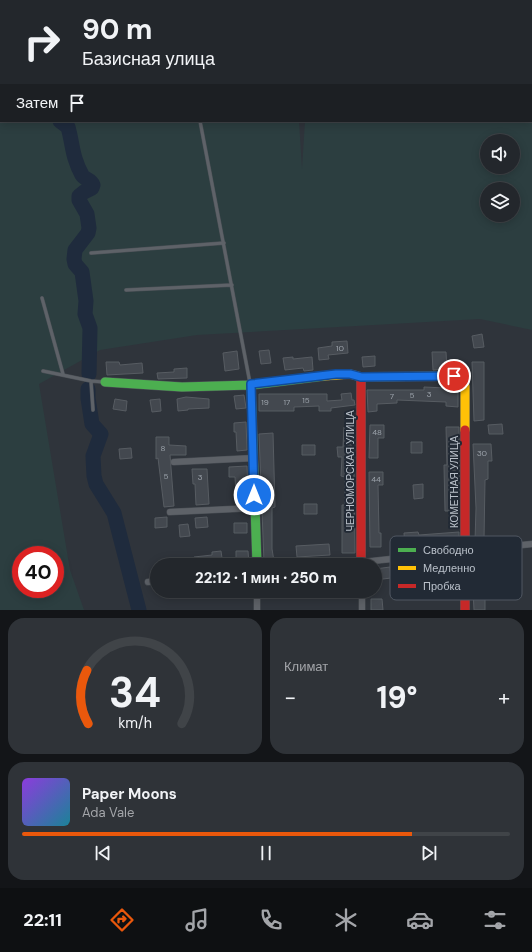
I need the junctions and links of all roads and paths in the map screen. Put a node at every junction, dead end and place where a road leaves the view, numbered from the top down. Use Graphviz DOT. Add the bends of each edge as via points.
graph roads {
  1 [pos="200,122"];
  2 [pos="224,243"];
  3 [pos="92,253"];
  4 [pos="232,284"];
  5 [pos="126,290"];
  6 [pos="42,298"];
  7 [pos="43,371"];
  8 [pos="63,374"];
  9 [pos="361,377"];
  10 [pos="91,381"];
  11 [pos="105,382"];
  12 [pos="251,384"];
  13 [pos="93,410"];
  14 [pos="254,458"];
  15 [pos="174,462"];
  16 [pos="254,508"];
  17 [pos="170,512"];
  18 [pos="466,536"];
  19 [pos="532,544"];
  20 [pos="522,545"];
  21 [pos="257,558"];
  22 [pos="361,558"];
  23 [pos="257,598"];
  24 [pos="362,598"];
  25 [pos="465,600"];
  26 [pos="257,610"];
  27 [pos="362,610"];
  28 [pos="465,610"];
  1 -- 2 [label="lane"];
  2 -- 3 [label="lane"];
  2 -- 4 [label="lane"];
  4 -- 5 [label="lane"];
  4 -- 12 [label="lane"];
  6 -- 8 [label="lane"];
  7 -- 8 [label="lane"];
  8 -- 10 [label="lane"];
  9 -- 12 [label="street" via="336,374"];
  9 -- 18 [label="street, КОМЕТНАЯ УЛИЦА" via="454,376 461,379 465,386"];
  9 -- 22 [label="street, ЧЕРНОМОРСКАЯ УЛИЦА"];
  10 -- 11 [label="lane"];
  10 -- 13 [label="lane"];
  11 -- 12 [label="street" via="182,387"];
  12 -- 14 [label="street"];
  14 -- 15 [label="street"];
  14 -- 16 [label="street"];
  16 -- 17 [label="street"];
  16 -- 21 [label="street"];
  19 -- 20 [label="street"];
  23 -- 26 [label="street"];
  24 -- 27 [label="street"];
  25 -- 28 [label="street, КОМЕТНАЯ УЛИЦА"];
}
